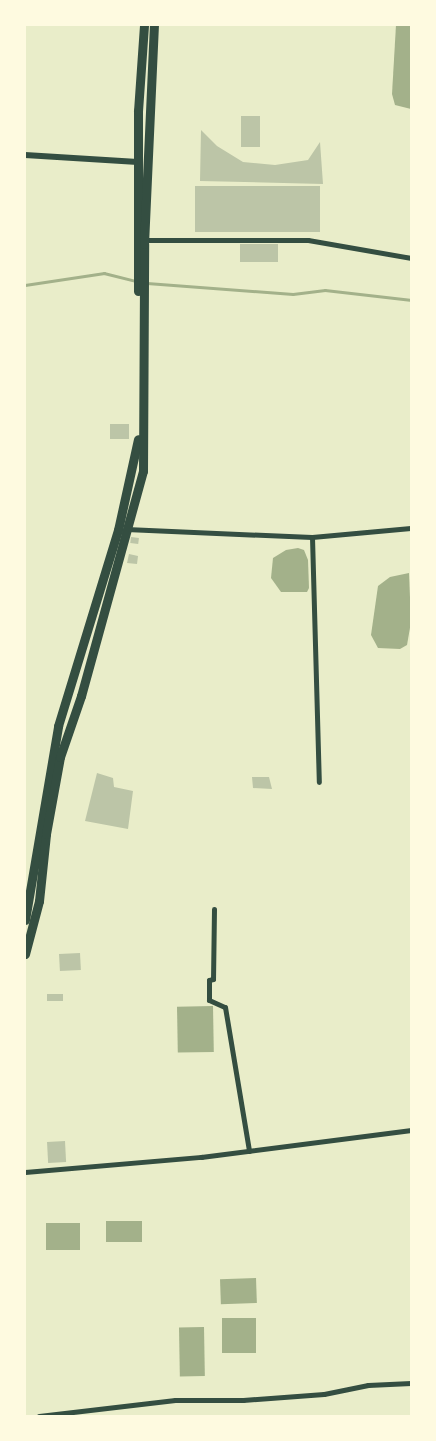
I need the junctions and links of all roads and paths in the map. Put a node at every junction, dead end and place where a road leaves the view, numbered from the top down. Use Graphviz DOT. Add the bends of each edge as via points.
graph roads {
  1 [pos="144,25"];
  2 [pos="154,25"];
  3 [pos="25,155"];
  4 [pos="138,162"];
  5 [pos="141,240"];
  6 [pos="411,258"];
  7 [pos="411,528"];
  8 [pos="128,529"];
  9 [pos="118,530"];
  10 [pos="312,537"];
  11 [pos="320,782"];
  12 [pos="214,909"];
  13 [pos="25,920"];
  14 [pos="25,954"];
  15 [pos="411,1130"];
  16 [pos="249,1151"];
  17 [pos="25,1172"];
  18 [pos="411,1383"];
  19 [pos="39,1416"];
  1 -- 4 [label="highway"];
  2 -- 5 [label="highway"];
  3 -- 4 [label="street"];
  4 -- 5 [label="highway"];
  5 -- 6 [label="street" via="308,240"];
  5 -- 8 [label="highway" via="143,471"];
  5 -- 9 [label="highway" via="138,448"];
  7 -- 10 [label="street"];
  8 -- 9 [label="street"];
  8 -- 10 [label="street"];
  8 -- 14 [label="highway" via="60,757 46,834 39,900"];
  9 -- 13 [label="highway" via="58,726"];
  10 -- 11 [label="street"];
  12 -- 16 [label="street" via="213,979 209,980 209,1000 225,1006"];
  15 -- 16 [label="street"];
  16 -- 17 [label="street"];
  18 -- 19 [label="street" via="243,1400 175,1400"];
}
